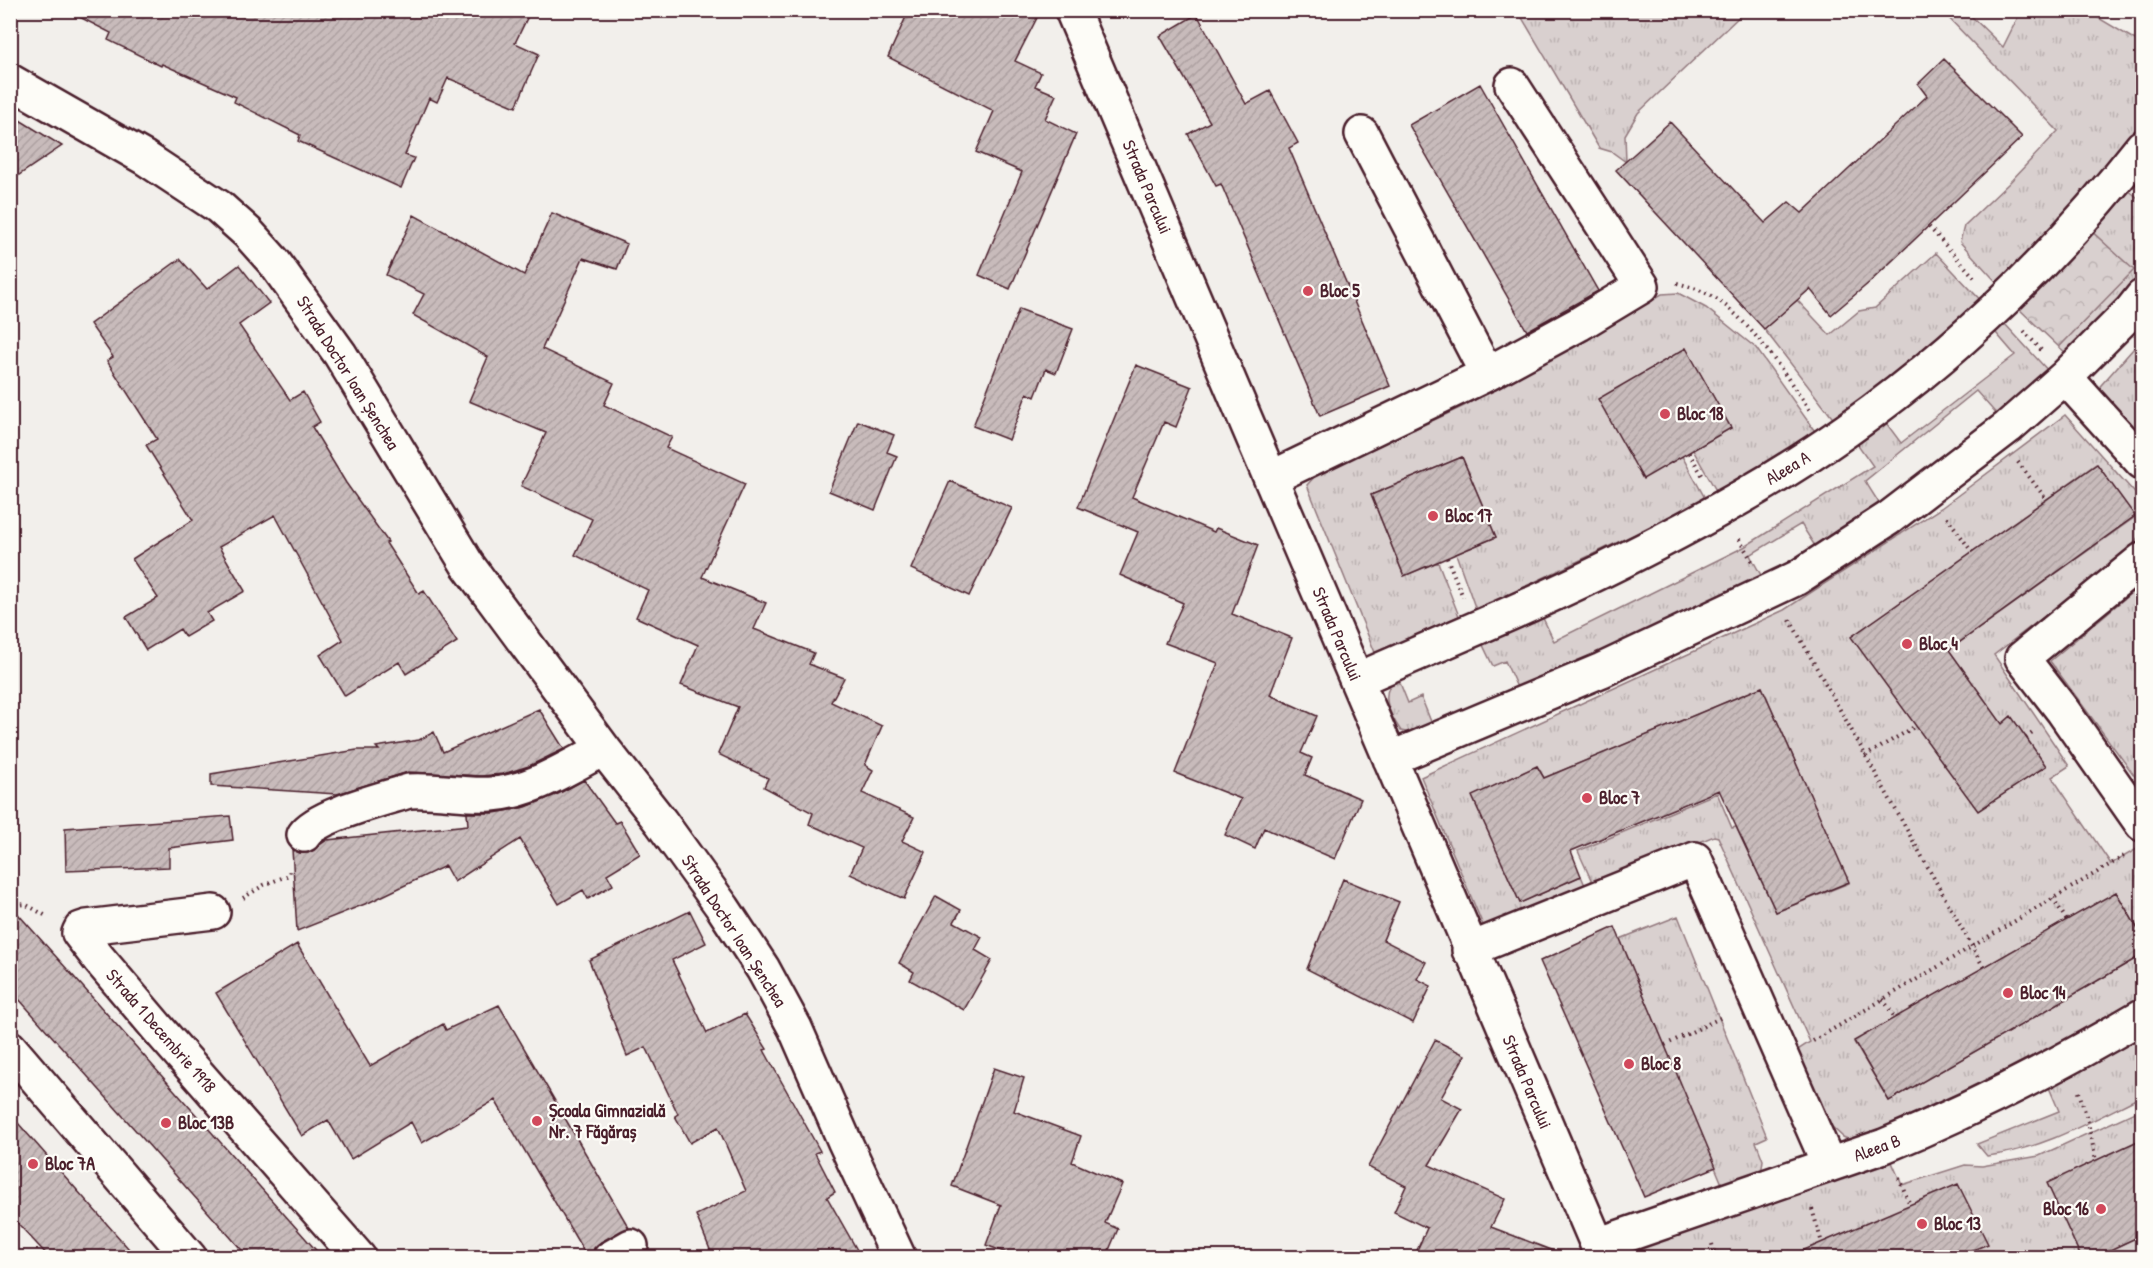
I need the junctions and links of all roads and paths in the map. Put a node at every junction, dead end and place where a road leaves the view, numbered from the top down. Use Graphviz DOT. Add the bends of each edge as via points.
graph roads {
  1 [pos="1072,10"];
  2 [pos="10,81"];
  3 [pos="1512,85"];
  4 [pos="1362,134"];
  5 [pos="2142,147"];
  6 [pos="1929,227"];
  7 [pos="1642,286"];
  8 [pos="2142,297"];
  9 [pos="1999,305"];
  10 [pos="1487,374"];
  11 [pos="2066,377"];
  12 [pos="1997,435"];
  13 [pos="1832,440"];
  14 [pos="2142,462"];
  15 [pos="1271,478"];
  16 [pos="1927,490"];
  17 [pos="2046,500"];
  18 [pos="1972,552"];
  19 [pos="2142,560"];
  20 [pos="1771,591"];
  21 [pos="1357,680"];
  22 [pos="1916,726"];
  23 [pos="604,749"];
  24 [pos="1864,756"];
  25 [pos="1390,759"];
  26 [pos="304,835"];
  27 [pos="2139,837"];
  28 [pos="2054,898"];
  29 [pos="213,912"];
  30 [pos="2067,921"];
  31 [pos="1970,946"];
  32 [pos="1469,950"];
  33 [pos="1984,968"];
  34 [pos="1757,999"];
  35 [pos="1883,999"];
  36 [pos="2142,1016"];
  37 [pos="1895,1018"];
  38 [pos="1665,1045"];
  39 [pos="10,1048"];
  40 [pos="2069,1058"];
  41 [pos="1783,1059"];
  42 [pos="2096,1161"];
  43 [pos="1829,1165"];
  44 [pos="1897,1174"];
  45 [pos="1910,1205"];
  46 [pos="1600,1251"];
  47 [pos="173,1252"];
  48 [pos="359,1257"];
  49 [pos="899,1257"];
  1 -- 15 [label="street, Strada Parcului"];
  2 -- 23 [label="street, Strada Doctor Ioan Șenchea" via="145,158 219,207 274,261 340,354 467,564"];
  3 -- 7 [label="street"];
  4 -- 10 [label="street"];
  5 -- 9 [label="street, Aleea A" via="2093,208"];
  6 -- 9 [label="path"];
  7 -- 10 [label="street"];
  7 -- 13 [label="path" via="1665,279 1709,295 1731,311 1756,337"];
  8 -- 11 [label="street"];
  9 -- 11 [label="path"];
  9 -- 13 [label="street, Aleea A" via="1934,363"];
  10 -- 15 [label="street"];
  11 -- 12 [label="street"];
  11 -- 14 [label="street"];
  12 -- 16 [label="street"];
  12 -- 17 [label="path"];
  13 -- 21 [label="street, Aleea A" via="1787,470 1623,561"];
  15 -- 21 [label="street, Strada Parcului"];
  16 -- 18 [label="path"];
  16 -- 20 [label="street" via="1861,538"];
  19 -- 27 [label="street" via="2022,658 2063,711"];
  20 -- 24 [label="path"];
  20 -- 25 [label="street" via="1602,670"];
  21 -- 25 [label="street, Strada Parcului"];
  22 -- 24 [label="path"];
  23 -- 26 [label="street" via="521,789 470,795 409,791 324,820"];
  23 -- 49 [label="street, Strada Doctor Ioan Șenchea" via="661,822 763,969 795,1028"];
  24 -- 31 [label="path"];
  25 -- 32 [label="street, Strada Parcului"];
  26 -- 29 [label="path" via="299,842 290,844 290,875"];
  27 -- 28 [label="path"];
  28 -- 30 [label="path"];
  28 -- 31 [label="path"];
  29 -- 48 [label="street, Strada 1 Decembrie 1918" via="87,927 80,933 160,1031"];
  31 -- 33 [label="path"];
  31 -- 35 [label="path"];
  32 -- 34 [label="street" via="1695,859"];
  32 -- 46 [label="street, Strada Parcului"];
  34 -- 38 [label="path"];
  34 -- 41 [label="street"];
  35 -- 37 [label="path"];
  35 -- 41 [label="path"];
  36 -- 40 [label="street, Aleea B"];
  39 -- 47 [label="street"];
  40 -- 42 [label="path"];
  40 -- 43 [label="street, Aleea B" via="1918,1132"];
  41 -- 43 [label="street"];
  43 -- 46 [label="street, Aleea B"];
  44 -- 45 [label="path"];
}
